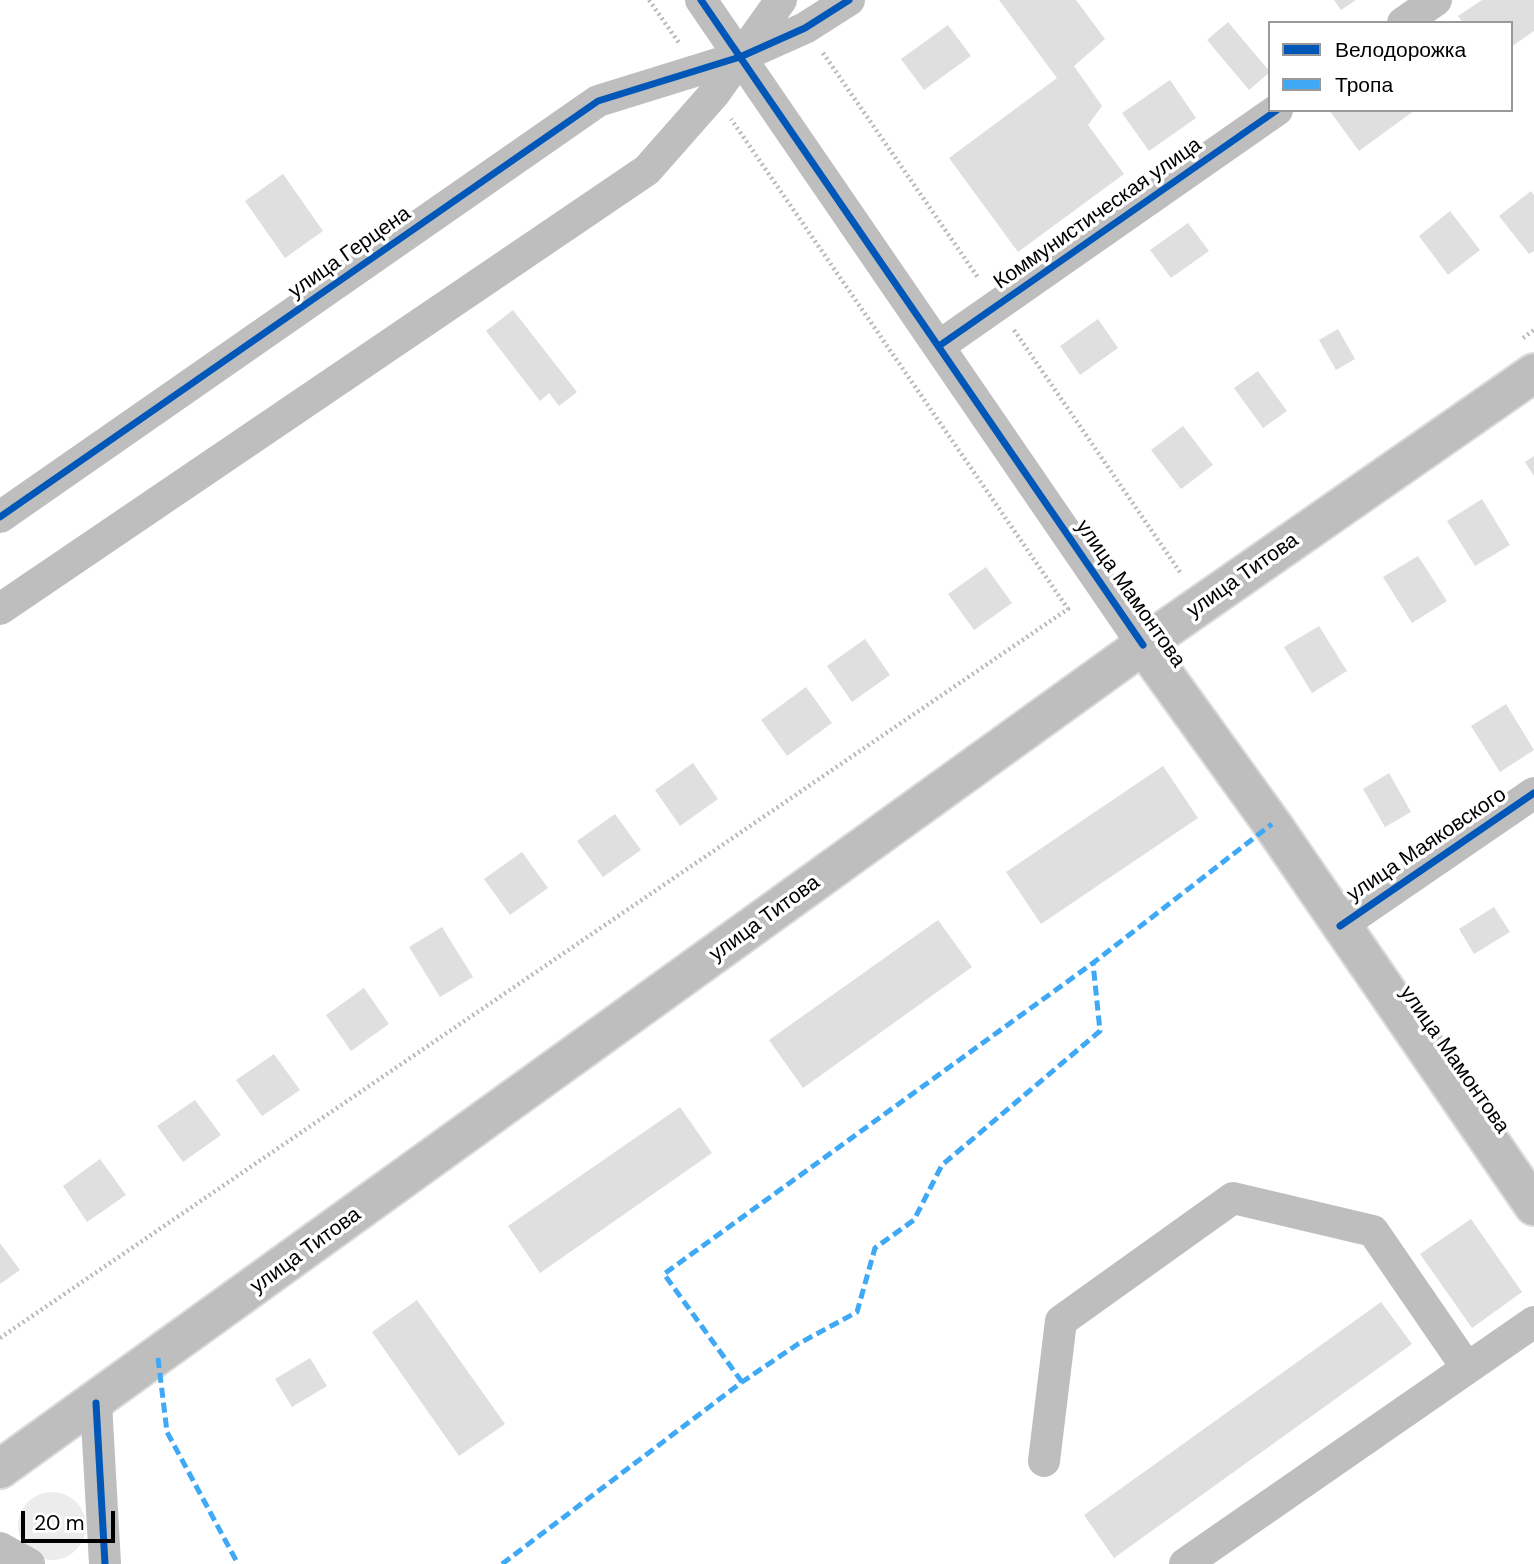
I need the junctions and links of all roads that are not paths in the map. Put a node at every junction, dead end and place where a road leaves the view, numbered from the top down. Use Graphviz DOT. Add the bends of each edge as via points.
graph roads {
  1 [pos="701,0"];
  2 [pos="780,0"];
  3 [pos="849,0"];
  4 [pos="1436,0"];
  5 [pos="1406,21"];
  6 [pos="740,57"];
  7 [pos="705,81"];
  8 [pos="1275,112"];
  9 [pos="939,346"];
  10 [pos="1523,360"];
  11 [pos="0,517"];
  12 [pos="0,609"];
  13 [pos="1143,645"];
  14 [pos="1534,793"];
  15 [pos="1340,926"];
  16 [pos="1529,1187"];
  17 [pos="1534,1322"];
  18 [pos="1467,1368"];
  19 [pos="96,1403"];
  20 [pos="1044,1461"];
  21 [pos="1,1465"];
  22 [pos="0,1548"];
  23 [pos="29,1564"];
  24 [pos="105,1564"];
  25 [pos="1185,1564"];
  1 -- 6 [label="street, улица Мамонтова"];
  2 -- 6 [label="street"];
  3 -- 6 [label="street" via="805,27"];
  4 -- 5 [label="street"];
  6 -- 7 [label="street"];
  6 -- 9 [label="street, улица Мамонтова"];
  7 -- 11 [label="street, улица Герцена" via="598,102"];
  7 -- 12 [label="street" via="647,170"];
  8 -- 9 [label="street, Коммунистическая улица"];
  9 -- 13 [label="street, улица Мамонтова"];
  10 -- 13 [label="main road, улица Титова"];
  13 -- 15 [label="main road, улица Мамонтова"];
  13 -- 19 [label="main road, улица Титова"];
  14 -- 15 [label="street, улица Маяковского"];
  15 -- 16 [label="main road, улица Мамонтова"];
  17 -- 18 [label="street"];
  18 -- 20 [label="street" via="1373,1231 1233,1198 1061,1321"];
  18 -- 25 [label="street"];
  19 -- 21 [label="main road, улица Титова"];
  19 -- 24 [label="street"];
  22 -- 23 [label="street"];
}
